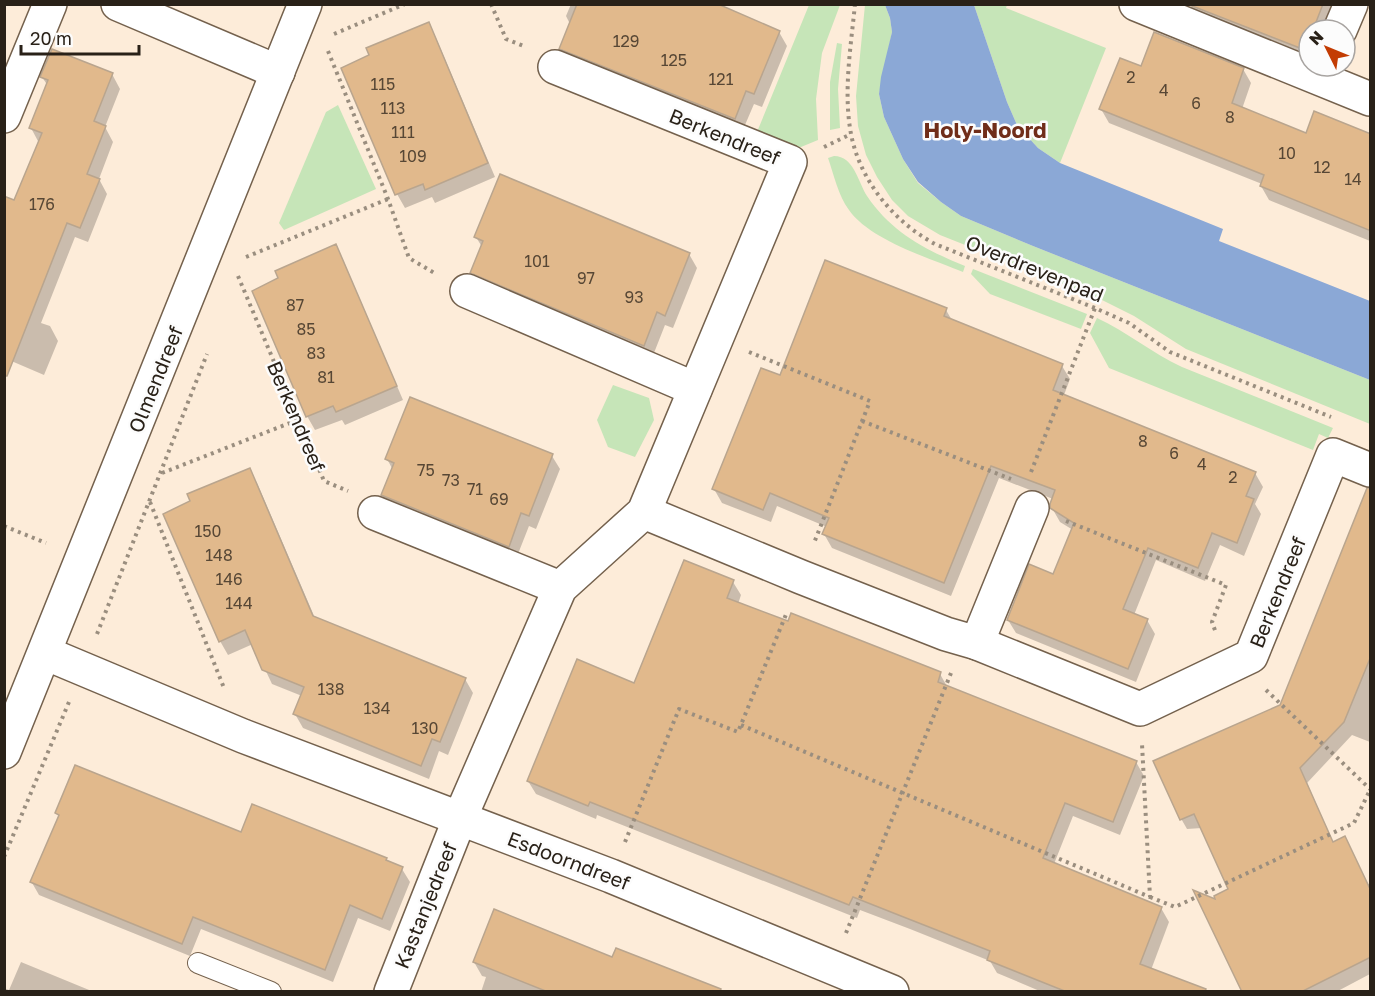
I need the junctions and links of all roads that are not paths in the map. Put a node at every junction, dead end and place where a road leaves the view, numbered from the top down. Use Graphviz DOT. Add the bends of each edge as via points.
graph roads {
  1 [pos="50,4"];
  2 [pos="118,4"];
  3 [pos="305,4"];
  4 [pos="1136,4"];
  5 [pos="1297,63"];
  6 [pos="555,67"];
  7 [pos="278,72"];
  8 [pos="1332,78"];
  9 [pos="1371,99"];
  10 [pos="4,116"];
  11 [pos="467,291"];
  12 [pos="695,389"];
  13 [pos="1371,470"];
  14 [pos="1029,496"];
  15 [pos="644,512"];
  16 [pos="375,513"];
  17 [pos="560,588"];
  18 [pos="977,643"];
  19 [pos="45,653"];
  20 [pos="4,752"];
  21 [pos="460,818"];
  22 [pos="198,963"];
  23 [pos="879,989"];
  24 [pos="271,992"];
  25 [pos="391,992"];
  1 -- 10 [label="street"];
  2 -- 7 [label="street"];
  3 -- 7 [label="street, Olmendreef"];
  4 -- 5 [label="street"];
  6 -- 12 [label="street, Berkendreef" via="790,162"];
  7 -- 19 [label="street, Olmendreef"];
  8 -- 9 [label="street"];
  11 -- 12 [label="street"];
  12 -- 15 [label="street, Berkendreef"];
  13 -- 18 [label="street, Berkendreef" via="1333,454 1251,656 1140,710"];
  14 -- 18 [label="street"];
  15 -- 17 [label="street, Berkendreef"];
  15 -- 18 [label="street" via="812,582"];
  16 -- 17 [label="street"];
  17 -- 21 [label="street, Berkendreef"];
  19 -- 20 [label="street, Olmendreef"];
  19 -- 21 [label="street, Esdoorndreef" via="243,736"];
  21 -- 23 [label="street, Esdoorndreef" via="611,876"];
  21 -- 25 [label="street, Kastanjedreef"];
  22 -- 24 [label="lane"];
}
